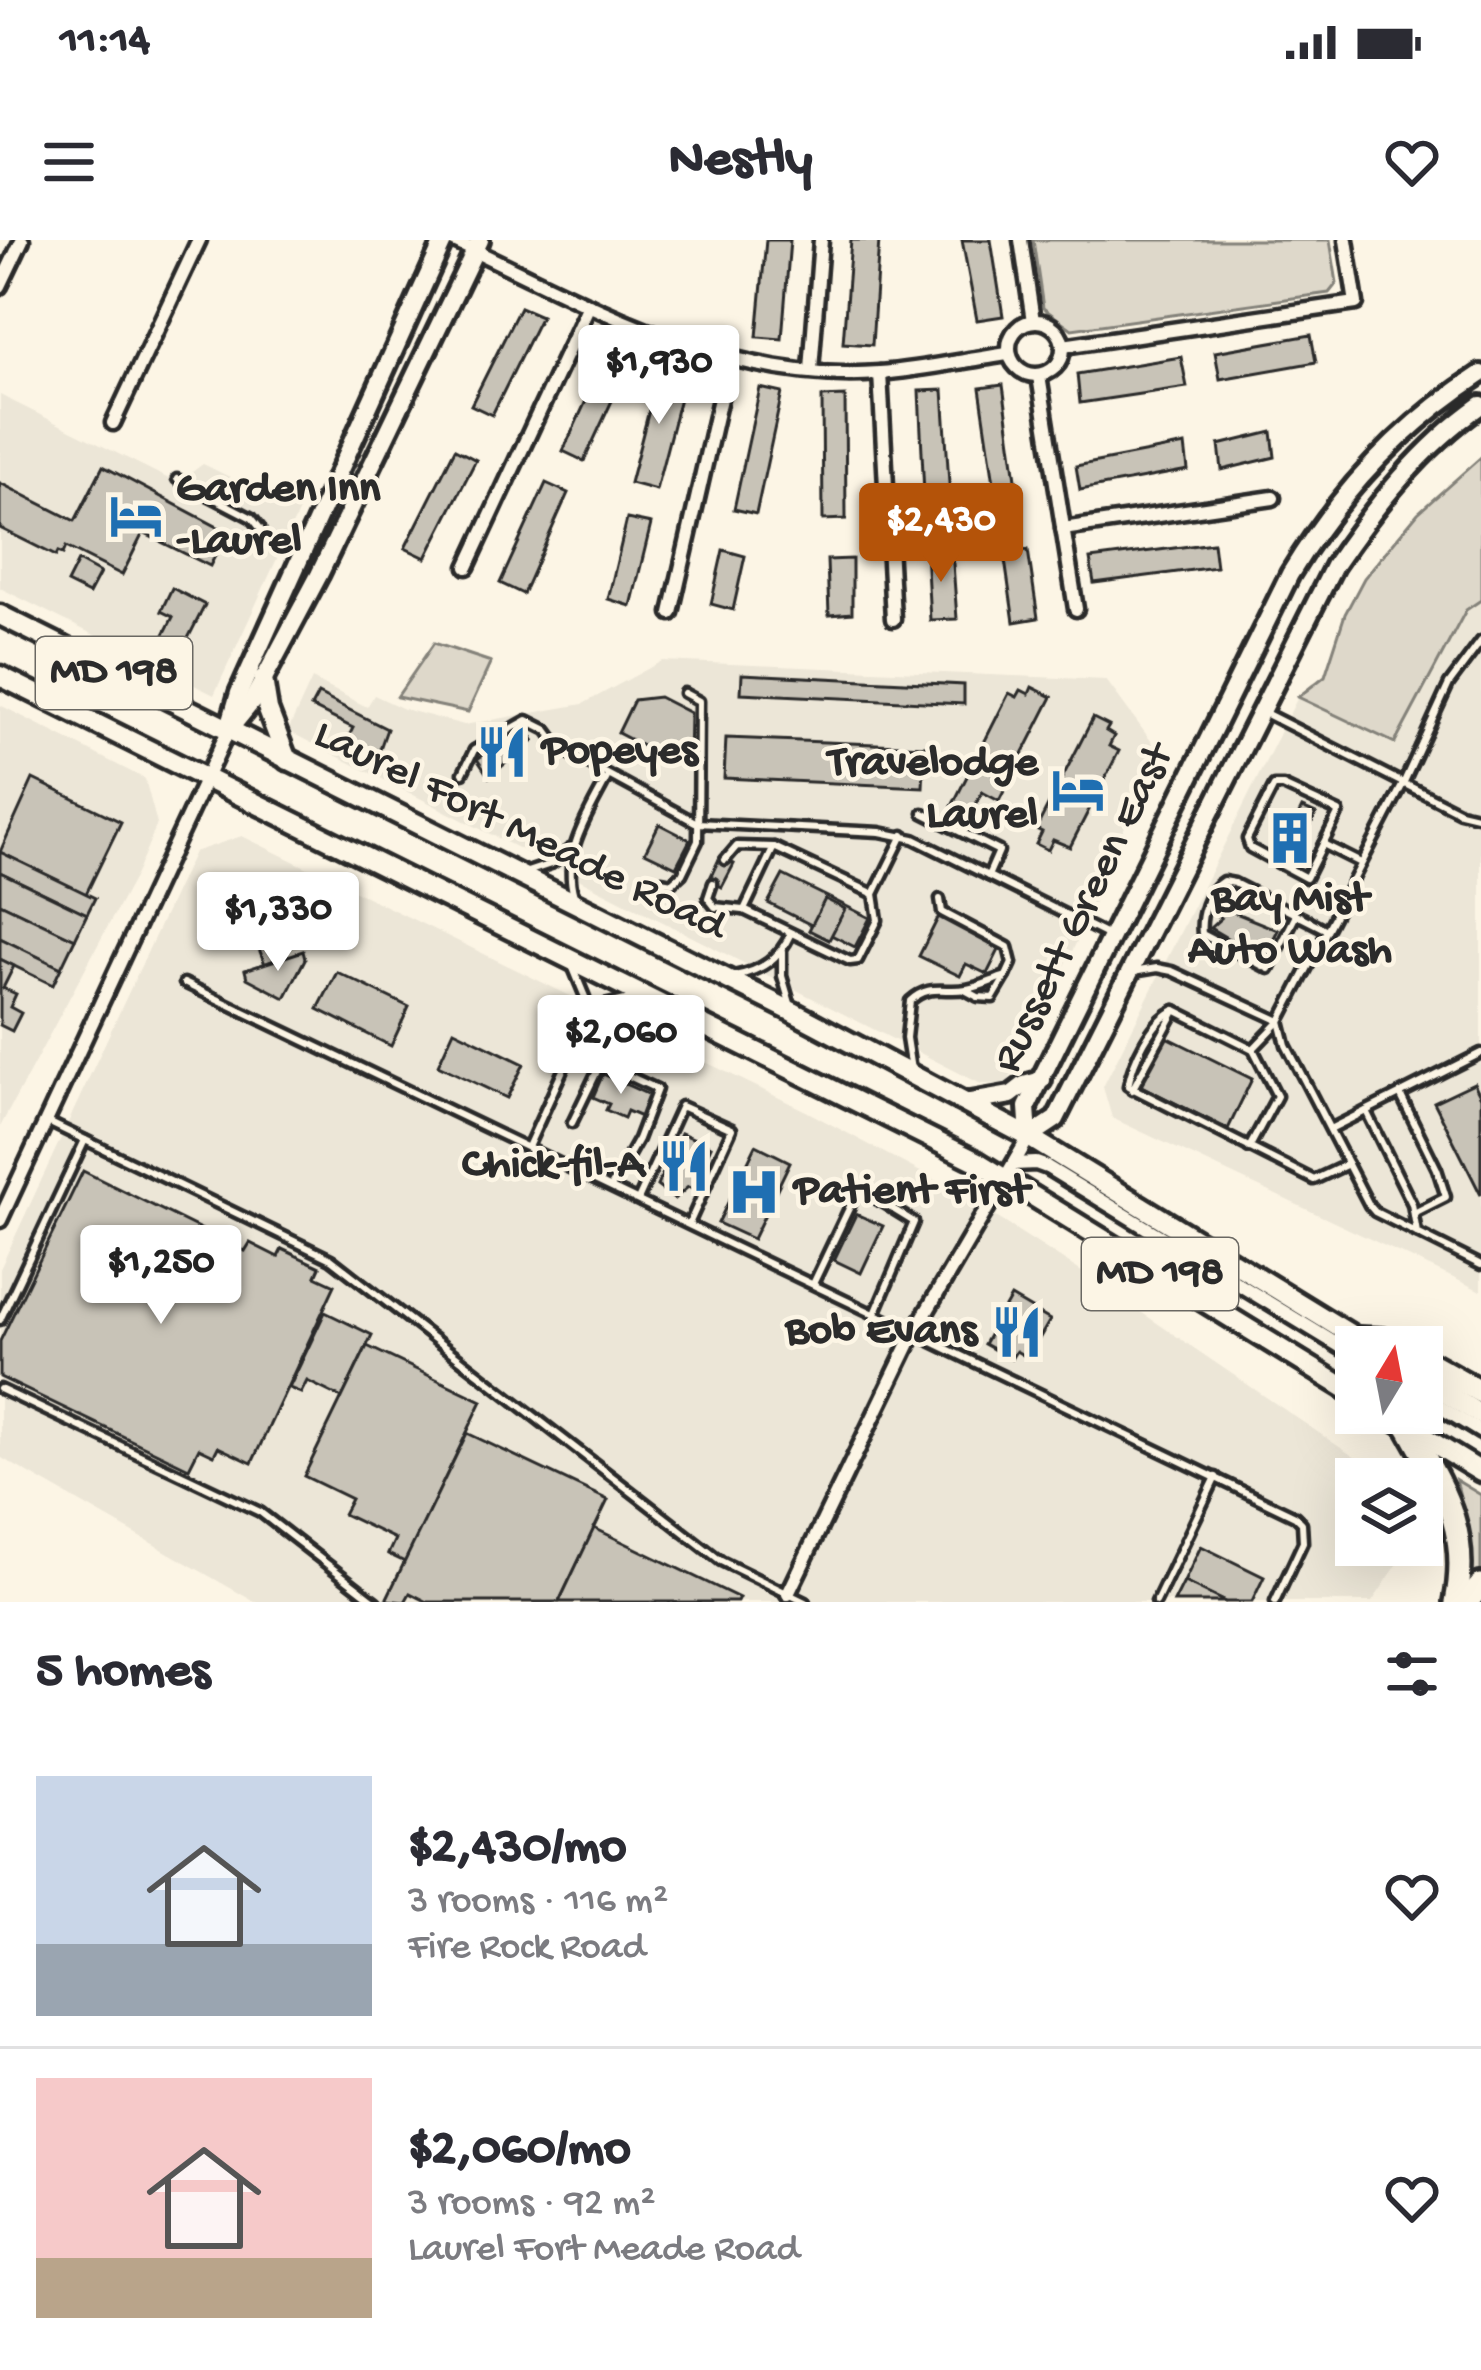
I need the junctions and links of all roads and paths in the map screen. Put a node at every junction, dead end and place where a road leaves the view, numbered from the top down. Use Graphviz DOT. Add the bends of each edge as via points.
graph roads {
  1 [pos="22,240"];
  2 [pos="199,240"];
  3 [pos="448,240"];
  4 [pos="821,240"];
  5 [pos="1021,240"];
  6 [pos="1346,240"];
  7 [pos="477,245"];
  8 [pos="0,286"];
  9 [pos="589,305"];
  10 [pos="1033,321"];
  11 [pos="1063,346"];
  12 [pos="1008,354"];
  13 [pos="729,359"];
  14 [pos="811,370"];
  15 [pos="880,373"];
  16 [pos="1481,374"];
  17 [pos="1039,376"];
  18 [pos="1481,405"];
  19 [pos="113,424"];
  20 [pos="176,479"];
  21 [pos="1273,499"];
  22 [pos="1063,529"];
  23 [pos="261,544"];
  24 [pos="467,567"];
  25 [pos="1076,609"];
  26 [pos="671,613"];
  27 [pos="0,615"];
  28 [pos="893,619"];
  29 [pos="1481,641"];
  30 [pos="0,676"];
  31 [pos="263,679"];
  32 [pos="684,693"];
  33 [pos="1260,711"];
  34 [pos="228,731"];
  35 [pos="287,760"];
  36 [pos="463,773"];
  37 [pos="608,776"];
  38 [pos="206,779"];
  39 [pos="1403,784"];
  40 [pos="923,813"];
  41 [pos="1481,817"];
  42 [pos="697,823"];
  43 [pos="904,836"];
  44 [pos="1323,844"];
  45 [pos="573,847"];
  46 [pos="774,847"];
  47 [pos="725,860"];
  48 [pos="1361,863"];
  49 [pos="518,875"];
  50 [pos="988,876"];
  51 [pos="662,881"];
  52 [pos="713,883"];
  53 [pos="874,894"];
  54 [pos="940,899"];
  55 [pos="577,905"];
  56 [pos="744,910"];
  57 [pos="1296,915"];
  58 [pos="1327,930"];
  59 [pos="791,933"];
  60 [pos="1112,937"];
  61 [pos="782,951"];
  62 [pos="558,952"];
  63 [pos="1129,973"];
  64 [pos="1006,976"];
  65 [pos="724,977"];
  66 [pos="184,983"];
  67 [pos="965,990"];
  68 [pos="659,1001"];
  69 [pos="793,1012"];
  70 [pos="588,1016"];
  71 [pos="1280,1021"];
  72 [pos="1252,1049"];
  73 [pos="1481,1053"];
  74 [pos="911,1074"];
  75 [pos="1042,1080"];
  76 [pos="1400,1094"];
  77 [pos="965,1102"];
  78 [pos="1366,1111"];
  79 [pos="46,1121"];
  80 [pos="572,1123"];
  81 [pos="1330,1129"];
  82 [pos="1029,1137"];
  83 [pos="85,1140"];
  84 [pos="529,1147"];
  85 [pos="1249,1148"];
  86 [pos="1348,1164"];
  87 [pos="1009,1171"];
  88 [pos="610,1187"];
  89 [pos="638,1200"];
  90 [pos="1414,1213"];
  91 [pos="0,1220"];
  92 [pos="689,1224"];
  93 [pos="1418,1233"];
  94 [pos="1481,1265"];
  95 [pos="813,1284"];
  96 [pos="875,1314"];
  97 [pos="0,1320"];
  98 [pos="1335,1330"];
  99 [pos="1335,1332"];
  100 [pos="914,1333"];
  101 [pos="1443,1371"];
  102 [pos="1335,1381"];
  103 [pos="0,1389"];
  104 [pos="1443,1392"];
  105 [pos="1481,1392"];
  106 [pos="1443,1409"];
  107 [pos="1481,1415"];
  108 [pos="1481,1432"];
  109 [pos="1412,1434"];
  110 [pos="1419,1434"];
  111 [pos="1481,1472"];
  112 [pos="1216,1478"];
  113 [pos="1481,1585"];
  114 [pos="788,1594"];
  115 [pos="376,1602"];
  116 [pos="805,1602"];
  117 [pos="1156,1602"];
  118 [pos="1275,1602"];
  119 [pos="1456,1602"];
  120 [pos="1468,1602"];
  1 -- 8 [label="street"];
  2 -- 19 [label="street"];
  3 -- 7 [label="street"];
  3 -- 34 [label="street" via="246,675"];
  4 -- 14 [label="street"];
  5 -- 10 [label="street"];
  6 -- 11 [label="street" via="1355,303"];
  7 -- 9 [label="street"];
  7 -- 31 [label="street"];
  9 -- 13 [label="street"];
  9 -- 24 [label="street"];
  10 -- 11 [label="street" via="1056,330"];
  10 -- 12 [label="street" via="1016,328"];
  11 -- 17 [label="street" via="1060,362"];
  12 -- 15 [label="street"];
  12 -- 17 [label="street" via="1023,373"];
  13 -- 14 [label="street"];
  13 -- 26 [label="street"];
  14 -- 15 [label="street"];
  15 -- 28 [label="street"];
  16 -- 60 [label="street, Russett Green East" via="1399,435 1308,544"];
  17 -- 22 [label="street"];
  18 -- 33 [label="street, Russett Green East" via="1450,426 1365,520"];
  20 -- 23 [label="lane" via="252,518"];
  21 -- 22 [label="street"];
  22 -- 25 [label="street"];
  27 -- 34 [label="main road, Laurel Fort Meade Road / MD 198"];
  29 -- 39 [label="lane" via="1449,684"];
  30 -- 38 [label="main road, Laurel Fort Meade Road / MD 198"];
  31 -- 34 [label="street"];
  31 -- 35 [label="main road"];
  32 -- 42 [label="lane" via="700,701"];
  33 -- 39 [label="lane"];
  33 -- 63 [label="street, Russett Green East"];
  34 -- 35 [label="main road, Laurel Fort Meade Road / MD 198"];
  34 -- 38 [label="street"];
  35 -- 49 [label="main road, Laurel Fort Meade Road / MD 198"];
  36 -- 37 [label="lane" via="474,750 526,720"];
  37 -- 42 [label="lane"];
  37 -- 45 [label="lane"];
  38 -- 62 [label="main road, Laurel Fort Meade Road / MD 198"];
  38 -- 79 [label="street"];
  39 -- 41 [label="lane"];
  39 -- 48 [label="lane"];
  40 -- 50 [label="lane" via="999,851"];
  42 -- 43 [label="lane"];
  42 -- 51 [label="lane" via="698,841 682,874"];
  43 -- 50 [label="lane"];
  43 -- 53 [label="lane"];
  44 -- 44 [label="lane" via="1339,812 1283,786 1268,793 1247,839 1257,854 1306,878"];
  44 -- 48 [label="lane"];
  45 -- 49 [label="lane"];
  45 -- 55 [label="lane"];
  46 -- 47 [label="lane" via="736,846"];
  46 -- 53 [label="lane"];
  46 -- 56 [label="lane"];
  48 -- 58 [label="lane"];
  49 -- 55 [label="main road, Laurel Fort Meade Road / MD 198"];
  50 -- 60 [label="lane"];
  52 -- 56 [label="lane" via="708,898 715,907"];
  53 -- 59 [label="lane" via="878,920 855,961"];
  54 -- 64 [label="lane" via="941,912 1009,947"];
  55 -- 65 [label="main road, Laurel Fort Meade Road / MD 198"];
  56 -- 59 [label="lane"];
  57 -- 57 [label="lane" via="1223,881 1202,916 1202,934 1269,969"];
  57 -- 58 [label="lane"];
  58 -- 71 [label="lane"];
  59 -- 61 [label="lane"];
  60 -- 75 [label="street, Russett Green East"];
  61 -- 65 [label="lane" via="750,973"];
  61 -- 69 [label="lane"];
  62 -- 68 [label="main road, Laurel Fort Meade Road / MD 198"];
  62 -- 70 [label="lane" via="574,970"];
  63 -- 71 [label="lane" via="1172,970"];
  63 -- 82 [label="street, Russett Green East" via="1056,1119"];
  64 -- 67 [label="lane"];
  64 -- 67 [label="lane" via="993,998"];
  65 -- 69 [label="main road, Laurel Fort Meade Road / MD 198"];
  66 -- 84 [label="lane"];
  67 -- 74 [label="lane" via="937,987 910,1000"];
  68 -- 70 [label="lane" via="631,998"];
  68 -- 87 [label="main road, Laurel Fort Meade Road / MD 198"];
  69 -- 74 [label="main road, Laurel Fort Meade Road / MD 198"];
  70 -- 84 [label="lane"];
  71 -- 72 [label="lane"];
  71 -- 81 [label="lane"];
  72 -- 85 [label="lane" via="1277,1096"];
  72 -- 85 [label="lane" via="1175,1010 1152,1031 1128,1086"];
  73 -- 76 [label="lane"];
  74 -- 77 [label="main road, Laurel Fort Meade Road / MD 198"];
  75 -- 77 [label="street"];
  75 -- 82 [label="street, Russett Green East" via="1027,1107"];
  76 -- 78 [label="lane"];
  76 -- 90 [label="lane" via="1446,1197"];
  77 -- 82 [label="main road, Laurel Fort Meade Road / MD 198"];
  78 -- 81 [label="lane"];
  78 -- 90 [label="lane"];
  79 -- 83 [label="lane"];
  79 -- 91 [label="street"];
  80 -- 88 [label="lane" via="602,1063 657,1089"];
  81 -- 86 [label="lane"];
  82 -- 87 [label="street"];
  82 -- 98 [label="main road, Laurel Fort Meade Road / MD 198"];
  83 -- 97 [label="lane"];
  83 -- 114 [label="lane" via="331,1259 721,1561"];
  84 -- 88 [label="lane"];
  85 -- 86 [label="lane" via="1314,1180"];
  86 -- 93 [label="lane" via="1375,1212"];
  87 -- 99 [label="street" via="1036,1162 1048,1167"];
  87 -- 100 [label="street"];
  87 -- 102 [label="main road, Laurel Fort Meade Road / MD 198"];
  88 -- 89 [label="lane"];
  89 -- 92 [label="lane"];
  89 -- 92 [label="lane" via="681,1106 732,1129"];
  90 -- 93 [label="lane"];
  92 -- 95 [label="lane"];
  93 -- 94 [label="lane"];
  95 -- 96 [label="lane"];
  95 -- 96 [label="lane" via="853,1200 870,1195 914,1222"];
  96 -- 100 [label="lane"];
  100 -- 112 [label="lane"];
  100 -- 114 [label="street"];
  101 -- 105 [label="highway"];
  103 -- 115 [label="lane" via="260,1512"];
  104 -- 107 [label="main road"];
  106 -- 108 [label="street"];
  109 -- 119 [label="highway" via="1455,1517"];
  110 -- 111 [label="main road"];
  112 -- 117 [label="lane"];
  112 -- 118 [label="lane" via="1303,1523 1303,1542"];
  113 -- 120 [label="highway"];
  114 -- 116 [label="lane"];
}
